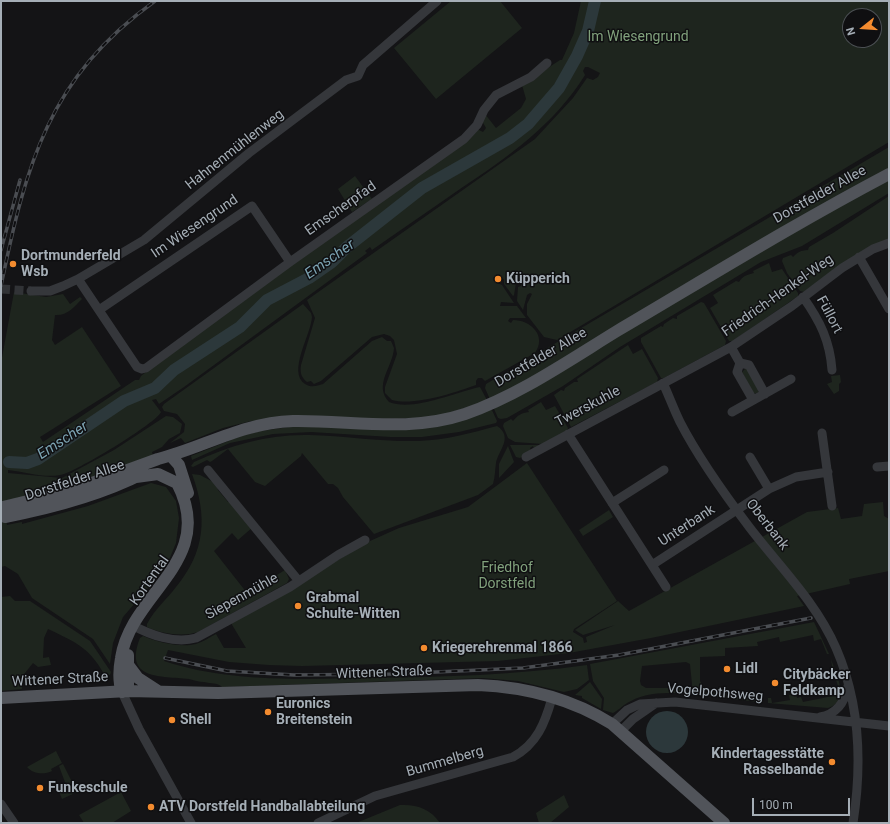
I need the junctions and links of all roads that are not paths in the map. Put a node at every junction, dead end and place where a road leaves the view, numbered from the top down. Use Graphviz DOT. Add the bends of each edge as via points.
graph roads {
  1 [pos="437,1"];
  2 [pos="547,63"];
  3 [pos="889,174"];
  4 [pos="889,243"];
  5 [pos="859,257"];
  6 [pos="290,262"];
  7 [pos="78,280"];
  8 [pos="31,291"];
  9 [pos="803,297"];
  10 [pos="889,309"];
  11 [pos="98,310"];
  12 [pos="731,347"];
  13 [pos="740,362"];
  14 [pos="832,370"];
  15 [pos="791,379"];
  16 [pos="663,383"];
  17 [pos="765,394"];
  18 [pos="752,400"];
  19 [pos="732,412"];
  20 [pos="822,433"];
  21 [pos="568,434"];
  22 [pos="171,456"];
  23 [pos="526,457"];
  24 [pos="750,457"];
  25 [pos="889,466"];
  26 [pos="877,467"];
  27 [pos="208,470"];
  28 [pos="664,470"];
  29 [pos="828,472"];
  30 [pos="136,477"];
  31 [pos="177,483"];
  32 [pos="769,489"];
  33 [pos="612,503"];
  34 [pos="832,506"];
  35 [pos="736,510"];
  36 [pos="365,540"];
  37 [pos="652,566"];
  38 [pos="298,580"];
  39 [pos="666,587"];
  40 [pos="134,626"];
  41 [pos="128,663"];
  42 [pos="849,683"];
  43 [pos="125,692"];
  44 [pos="159,692"];
  45 [pos="1,698"];
  46 [pos="552,698"];
  47 [pos="816,718"];
  48 [pos="856,723"];
  49 [pos="889,726"];
  50 [pos="617,728"];
  51 [pos="1,804"];
  52 [pos="14,823"];
  53 [pos="191,823"];
  54 [pos="318,823"];
  55 [pos="724,823"];
  56 [pos="854,823"];
  1 -- 7 [label="street, Hahnenmühlenweg" via="363,65 358,76 346,80 249,153 144,240"];
  2 -- 6 [label="street, Emscherpfad" via="531,77 496,95 464,139"];
  3 -- 22 [label="main road, Dorstfelder Allee" via="801,222 530,383 484,407 451,418 413,425 293,421 258,426 222,435"];
  4 -- 5 [label="street, Friedrich-Henkel-Weg"];
  5 -- 9 [label="street, Friedrich-Henkel-Weg"];
  5 -- 10 [label="street"];
  6 -- 11 [label="street, Im Wiesengrund" via="252,206"];
  6 -- 11 [label="street, Emscherpfad" via="146,368 140,368 132,361"];
  7 -- 8 [label="street, Hahnenmühlenweg" via="50,291"];
  7 -- 11 [label="street"];
  9 -- 12 [label="street, Friedrich-Henkel-Weg"];
  9 -- 14 [label="street, Füllort" via="823,327 831,353"];
  12 -- 13 [label="street"];
  12 -- 16 [label="street, Friedrich-Henkel-Weg"];
  13 -- 17 [label="street" via="749,365"];
  13 -- 18 [label="street" via="737,372"];
  15 -- 17 [label="street"];
  16 -- 21 [label="street, Twerskuhle"];
  16 -- 35 [label="street, Oberbank" via="680,422"];
  17 -- 18 [label="street"];
  18 -- 19 [label="street"];
  20 -- 29 [label="street"];
  21 -- 23 [label="street, Twerskuhle"];
  21 -- 33 [label="street, Unterbank"];
  22 -- 30 [label="main road, Dorstfelder Allee" via="165,464"];
  22 -- 30 [label="main road, Dorstfelder Allee" via="158,458 73,490 4,512 76,499"];
  22 -- 31 [label="main road, Kortental" via="172,470"];
  22 -- 40 [label="main road, Kortental" via="180,468 189,496 192,514 188,549 177,572"];
  24 -- 32 [label="street"];
  25 -- 26 [label="street"];
  27 -- 38 [label="street, Siepenmühle"];
  28 -- 33 [label="street"];
  29 -- 32 [label="street, Unterbank" via="796,477"];
  29 -- 34 [label="street"];
  30 -- 31 [label="main road" via="158,474"];
  31 -- 40 [label="main road, Kortental" via="185,501 187,516 183,549 169,575"];
  32 -- 35 [label="street, Unterbank"];
  33 -- 37 [label="street, Unterbank"];
  35 -- 37 [label="street, Unterbank"];
  35 -- 42 [label="street, Oberbank" via="794,580 817,614 835,646"];
  36 -- 38 [label="street"];
  37 -- 39 [label="street, Unterbank"];
  38 -- 40 [label="street, Siepenmühle" via="189,640 157,636"];
  40 -- 41 [label="main road, Kortental"];
  40 -- 43 [label="main road, Kortental" via="124,646 120,664 119,680"];
  41 -- 43 [label="main road, Kortental"];
  41 -- 44 [label="main road" via="130,670 138,678"];
  42 -- 47 [label="street" via="839,708"];
  42 -- 48 [label="street, Oberbank"];
  43 -- 44 [label="main road, Wittener Straße"];
  43 -- 45 [label="main road, Wittener Straße"];
  43 -- 53 [label="street, Kortental" via="127,705"];
  44 -- 46 [label="main road, Wittener Straße" via="218,693 478,685 515,688"];
  46 -- 50 [label="main road, Wittener Straße" via="598,716"];
  46 -- 54 [label="street, Bummelberg" via="540,732 521,753 375,796"];
  47 -- 48 [label="street, Vogelpothsweg"];
  47 -- 50 [label="street, Vogelpothsweg" via="688,702 658,702"];
  48 -- 49 [label="street, Vogelpothsweg"];
  48 -- 56 [label="street, Oberbank" via="859,765"];
  50 -- 55 [label="main road, Wittener Straße"];
  51 -- 52 [label="street"];
}
